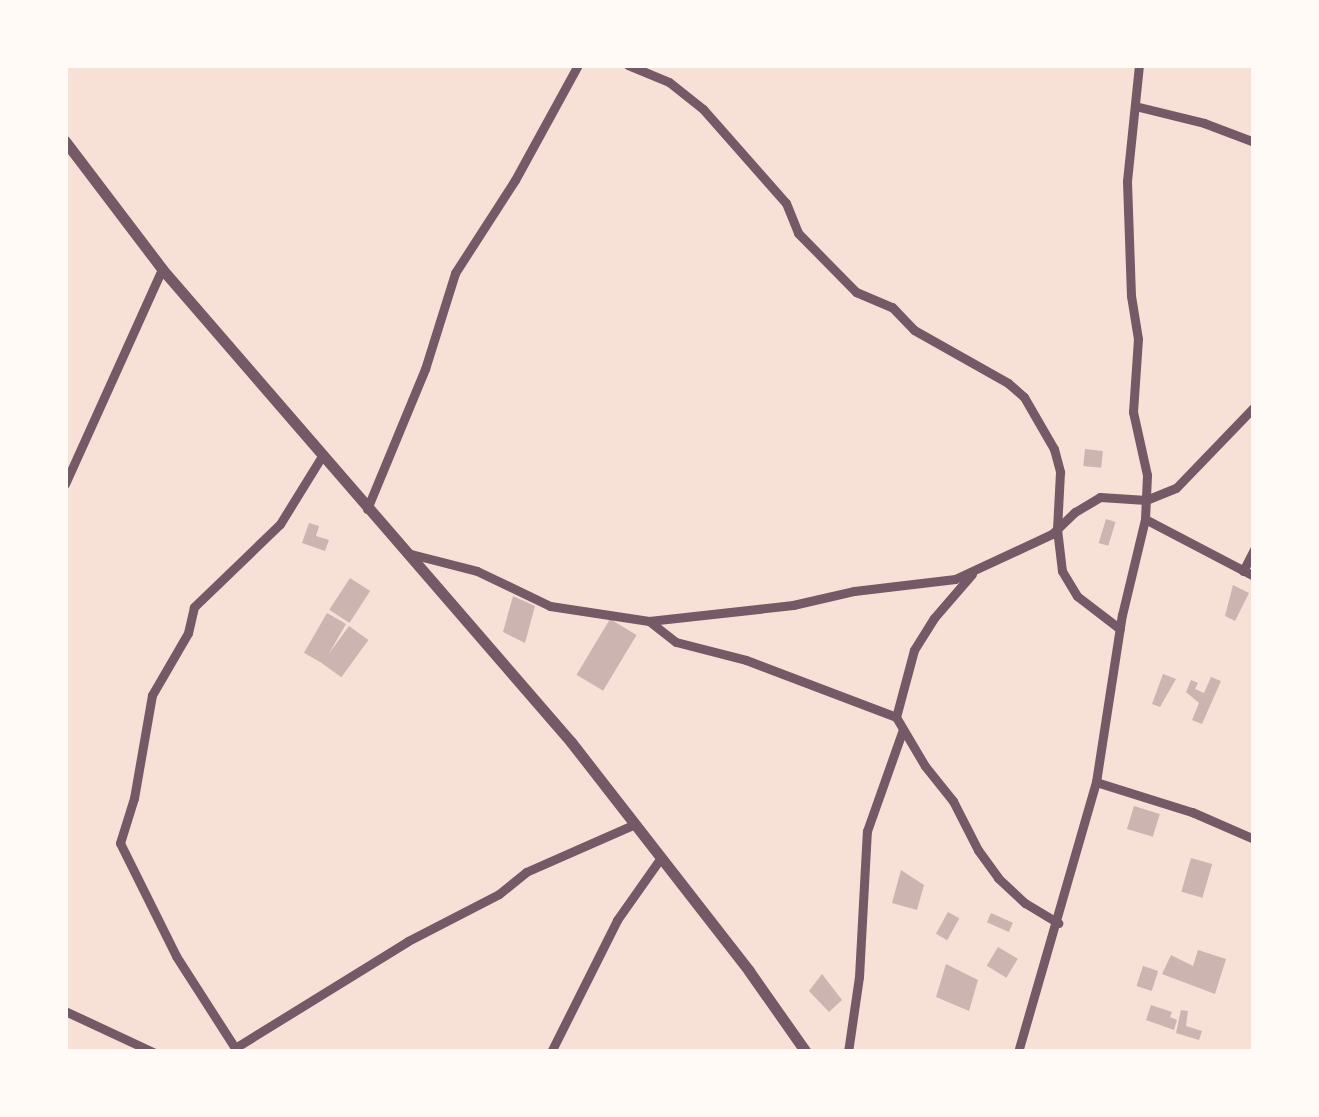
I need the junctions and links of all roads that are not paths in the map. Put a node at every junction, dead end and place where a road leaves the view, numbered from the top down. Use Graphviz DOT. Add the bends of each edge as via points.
graph roads {
  1 [pos="578,65"];
  2 [pos="628,65"];
  3 [pos="1140,65"];
  4 [pos="1135,106"];
  5 [pos="65,141"];
  6 [pos="1254,142"];
  7 [pos="162,269"];
  8 [pos="1254,406"];
  9 [pos="322,456"];
  10 [pos="65,484"];
  11 [pos="1146,500"];
  12 [pos="366,508"];
  13 [pos="1146,519"];
  14 [pos="1057,529"];
  15 [pos="1254,549"];
  16 [pos="404,552"];
  17 [pos="1244,571"];
  18 [pos="974,572"];
  19 [pos="1254,576"];
  20 [pos="648,621"];
  21 [pos="1120,628"];
  22 [pos="896,717"];
  23 [pos="902,732"];
  24 [pos="1096,782"];
  25 [pos="633,825"];
  26 [pos="1254,839"];
  27 [pos="660,860"];
  28 [pos="1058,923"];
  29 [pos="65,1011"];
  30 [pos="153,1052"];
  31 [pos="550,1052"];
  32 [pos="806,1052"];
  33 [pos="848,1052"];
  34 [pos="1018,1052"];
  1 -- 12 [label="street" via="516,180 455,273 425,369"];
  2 -- 14 [label="street" via="669,82 703,109 786,203 798,233 856,292 892,307 914,330 1024,397 1060,472"];
  3 -- 4 [label="street"];
  4 -- 6 [label="street"];
  4 -- 11 [label="street" via="1128,181 1138,338 1133,412"];
  5 -- 7 [label="street"];
  7 -- 9 [label="street"];
  7 -- 10 [label="street"];
  8 -- 11 [label="street" via="1176,488"];
  9 -- 12 [label="street"];
  9 -- 25 [label="street" via="280,524 194,607 188,633 152,694 120,844 176,956 236,1048 526,872"];
  11 -- 13 [label="street"];
  11 -- 14 [label="street" via="1100,496"];
  12 -- 16 [label="street"];
  13 -- 17 [label="street"];
  13 -- 21 [label="street"];
  14 -- 18 [label="street"];
  14 -- 21 [label="street" via="1062,571 1077,596"];
  15 -- 17 [label="street"];
  16 -- 20 [label="street" via="478,572 550,606"];
  16 -- 25 [label="street" via="571,742"];
  17 -- 19 [label="street"];
  18 -- 20 [label="street" via="794,605"];
  18 -- 22 [label="street" via="914,650"];
  20 -- 22 [label="street" via="676,642 746,660"];
  21 -- 24 [label="street"];
  22 -- 23 [label="street"];
  23 -- 28 [label="street" via="954,801 998,878"];
  23 -- 33 [label="street" via="867,831 860,977"];
  24 -- 26 [label="street"];
  24 -- 28 [label="street"];
  25 -- 27 [label="street"];
  27 -- 31 [label="street" via="618,920"];
  27 -- 32 [label="street"];
  28 -- 34 [label="street"];
  29 -- 30 [label="street"];
}
